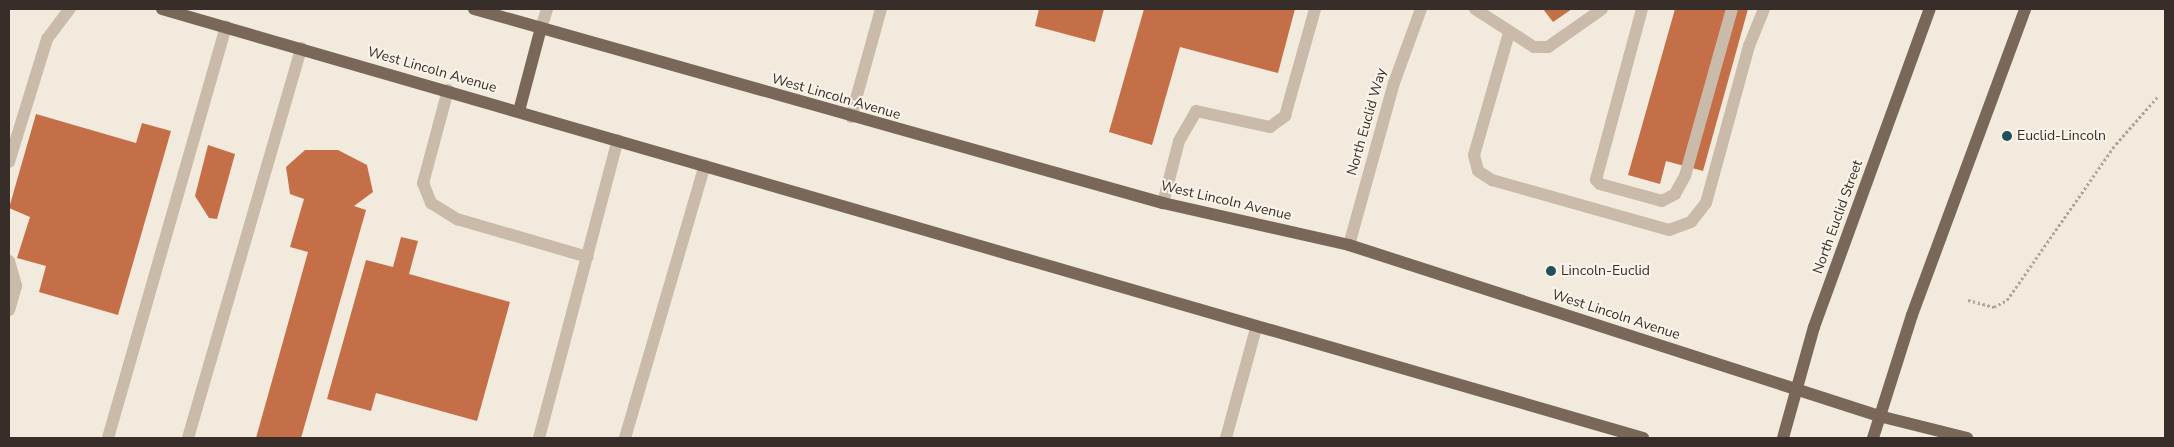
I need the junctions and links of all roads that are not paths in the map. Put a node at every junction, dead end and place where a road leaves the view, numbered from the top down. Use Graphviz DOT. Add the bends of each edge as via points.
graph roads {
  1 [pos="70,9"];
  2 [pos="162,9"];
  3 [pos="474,9"];
  4 [pos="547,9"];
  5 [pos="881,9"];
  6 [pos="1315,9"];
  7 [pos="1421,9"];
  8 [pos="1475,9"];
  9 [pos="1602,9"];
  10 [pos="1642,9"];
  11 [pos="1732,9"];
  12 [pos="1764,9"];
  13 [pos="1930,9"];
  14 [pos="2025,9"];
  15 [pos="226,27"];
  16 [pos="541,28"];
  17 [pos="1509,33"];
  18 [pos="301,48"];
  19 [pos="448,90"];
  20 [pos="519,111"];
  21 [pos="851,117"];
  22 [pos="618,140"];
  23 [pos="9,162"];
  24 [pos="705,165"];
  25 [pos="1163,203"];
  26 [pos="1349,245"];
  27 [pos="588,257"];
  28 [pos="9,261"];
  29 [pos="9,310"];
  30 [pos="1256,328"];
  31 [pos="1796,388"];
  32 [pos="1879,416"];
  33 [pos="108,438"];
  34 [pos="188,438"];
  35 [pos="539,438"];
  36 [pos="626,438"];
  37 [pos="1226,438"];
  38 [pos="1643,438"];
  39 [pos="1783,438"];
  40 [pos="1873,438"];
  41 [pos="1967,438"];
  1 -- 23 [label="street" via="47,39"];
  2 -- 15 [label="main road, West Lincoln Avenue"];
  3 -- 16 [label="main road, West Lincoln Avenue"];
  4 -- 16 [label="street"];
  5 -- 21 [label="street"];
  6 -- 25 [label="street" via="1285,116 1270,127 1196,111 1179,141"];
  7 -- 26 [label="street, North Euclid Way" via="1394,83"];
  8 -- 17 [label="street"];
  9 -- 17 [label="street" via="1548,47 1534,47"];
  10 -- 11 [label="street" via="1596,180 1600,184 1662,201 1675,194 1685,176"];
  12 -- 17 [label="street" via="1749,46 1706,203 1692,222 1669,230 1492,180 1478,171 1474,155"];
  13 -- 31 [label="main road, North Euclid Street" via="1814,327"];
  14 -- 32 [label="main road" via="1912,315"];
  15 -- 18 [label="main road, West Lincoln Avenue"];
  15 -- 33 [label="street"];
  16 -- 20 [label="main road"];
  16 -- 21 [label="main road, West Lincoln Avenue"];
  18 -- 19 [label="main road, West Lincoln Avenue"];
  18 -- 34 [label="street"];
  19 -- 20 [label="main road, West Lincoln Avenue"];
  19 -- 27 [label="street" via="423,183 430,203 457,219"];
  20 -- 22 [label="main road, West Lincoln Avenue"];
  21 -- 25 [label="main road, West Lincoln Avenue"];
  22 -- 24 [label="main road, West Lincoln Avenue"];
  22 -- 27 [label="street"];
  24 -- 30 [label="main road, West Lincoln Avenue"];
  24 -- 36 [label="street"];
  25 -- 26 [label="main road, West Lincoln Avenue"];
  26 -- 31 [label="main road, West Lincoln Avenue"];
  27 -- 35 [label="street"];
  28 -- 29 [label="street" via="16,286"];
  30 -- 37 [label="street"];
  30 -- 38 [label="main road, West Lincoln Avenue"];
  31 -- 32 [label="main road, West Lincoln Avenue"];
  31 -- 39 [label="main road, North Euclid Street"];
  32 -- 40 [label="main road"];
  32 -- 41 [label="main road, West Lincoln Avenue"];
}
